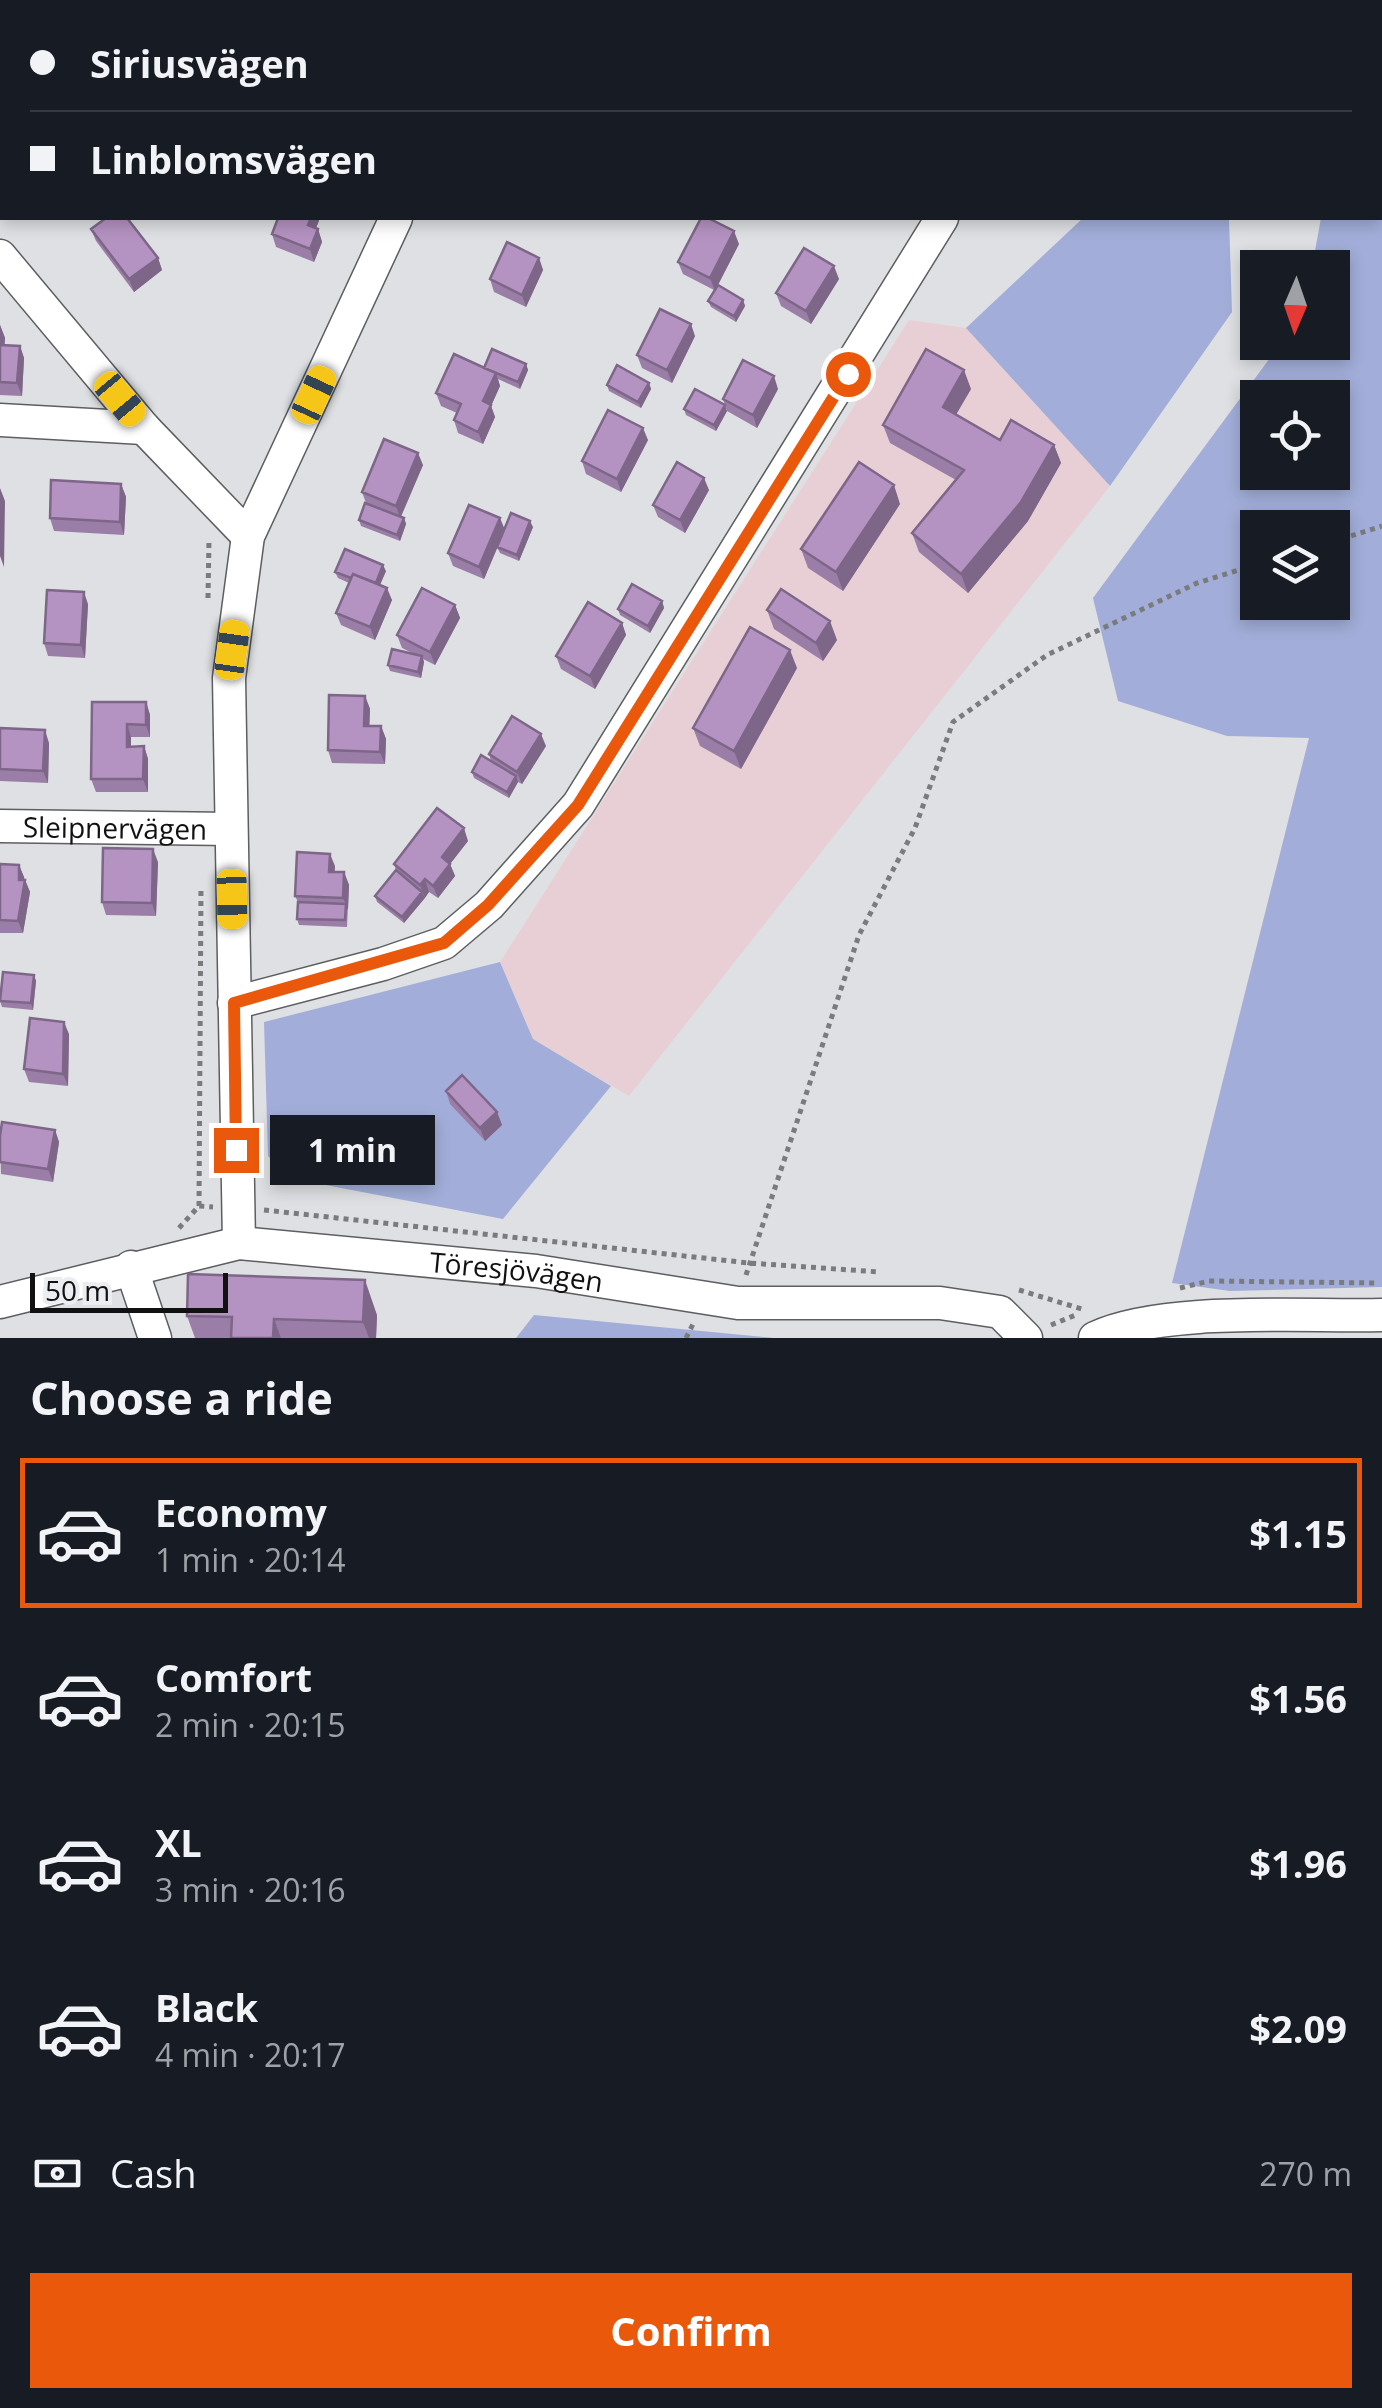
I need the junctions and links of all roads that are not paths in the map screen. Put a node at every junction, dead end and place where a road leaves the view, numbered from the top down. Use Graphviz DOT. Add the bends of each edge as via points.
graph roads {
  1 [pos="395,220"];
  2 [pos="941,220"];
  3 [pos="0,256"];
  4 [pos="0,420"];
  5 [pos="144,428"];
  6 [pos="248,536"];
  7 [pos="0,826"];
  8 [pos="231,830"];
  9 [pos="234,1003"];
  10 [pos="239,1243"];
  11 [pos="132,1268"];
  12 [pos="0,1302"];
  13 [pos="1382,1315"];
  14 [pos="1091,1324"];
  15 [pos="155,1338"];
  16 [pos="1026,1338"];
  1 -- 6 [label="street"];
  2 -- 9 [label="street" via="578,805 502,891 444,943"];
  3 -- 5 [label="street"];
  4 -- 5 [label="street"];
  5 -- 6 [label="street"];
  6 -- 8 [label="street" via="229,678"];
  7 -- 8 [label="street, Sleipnervägen"];
  8 -- 9 [label="street"];
  9 -- 10 [label="street"];
  10 -- 11 [label="street, Töresjövägen"];
  10 -- 16 [label="street, Töresjövägen" via="536,1270 738,1302 940,1303 1000,1312"];
  11 -- 12 [label="street, Töresjövägen"];
  11 -- 15 [label="street"];
  13 -- 14 [label="street" via="1187,1320 1109,1331"];
}
